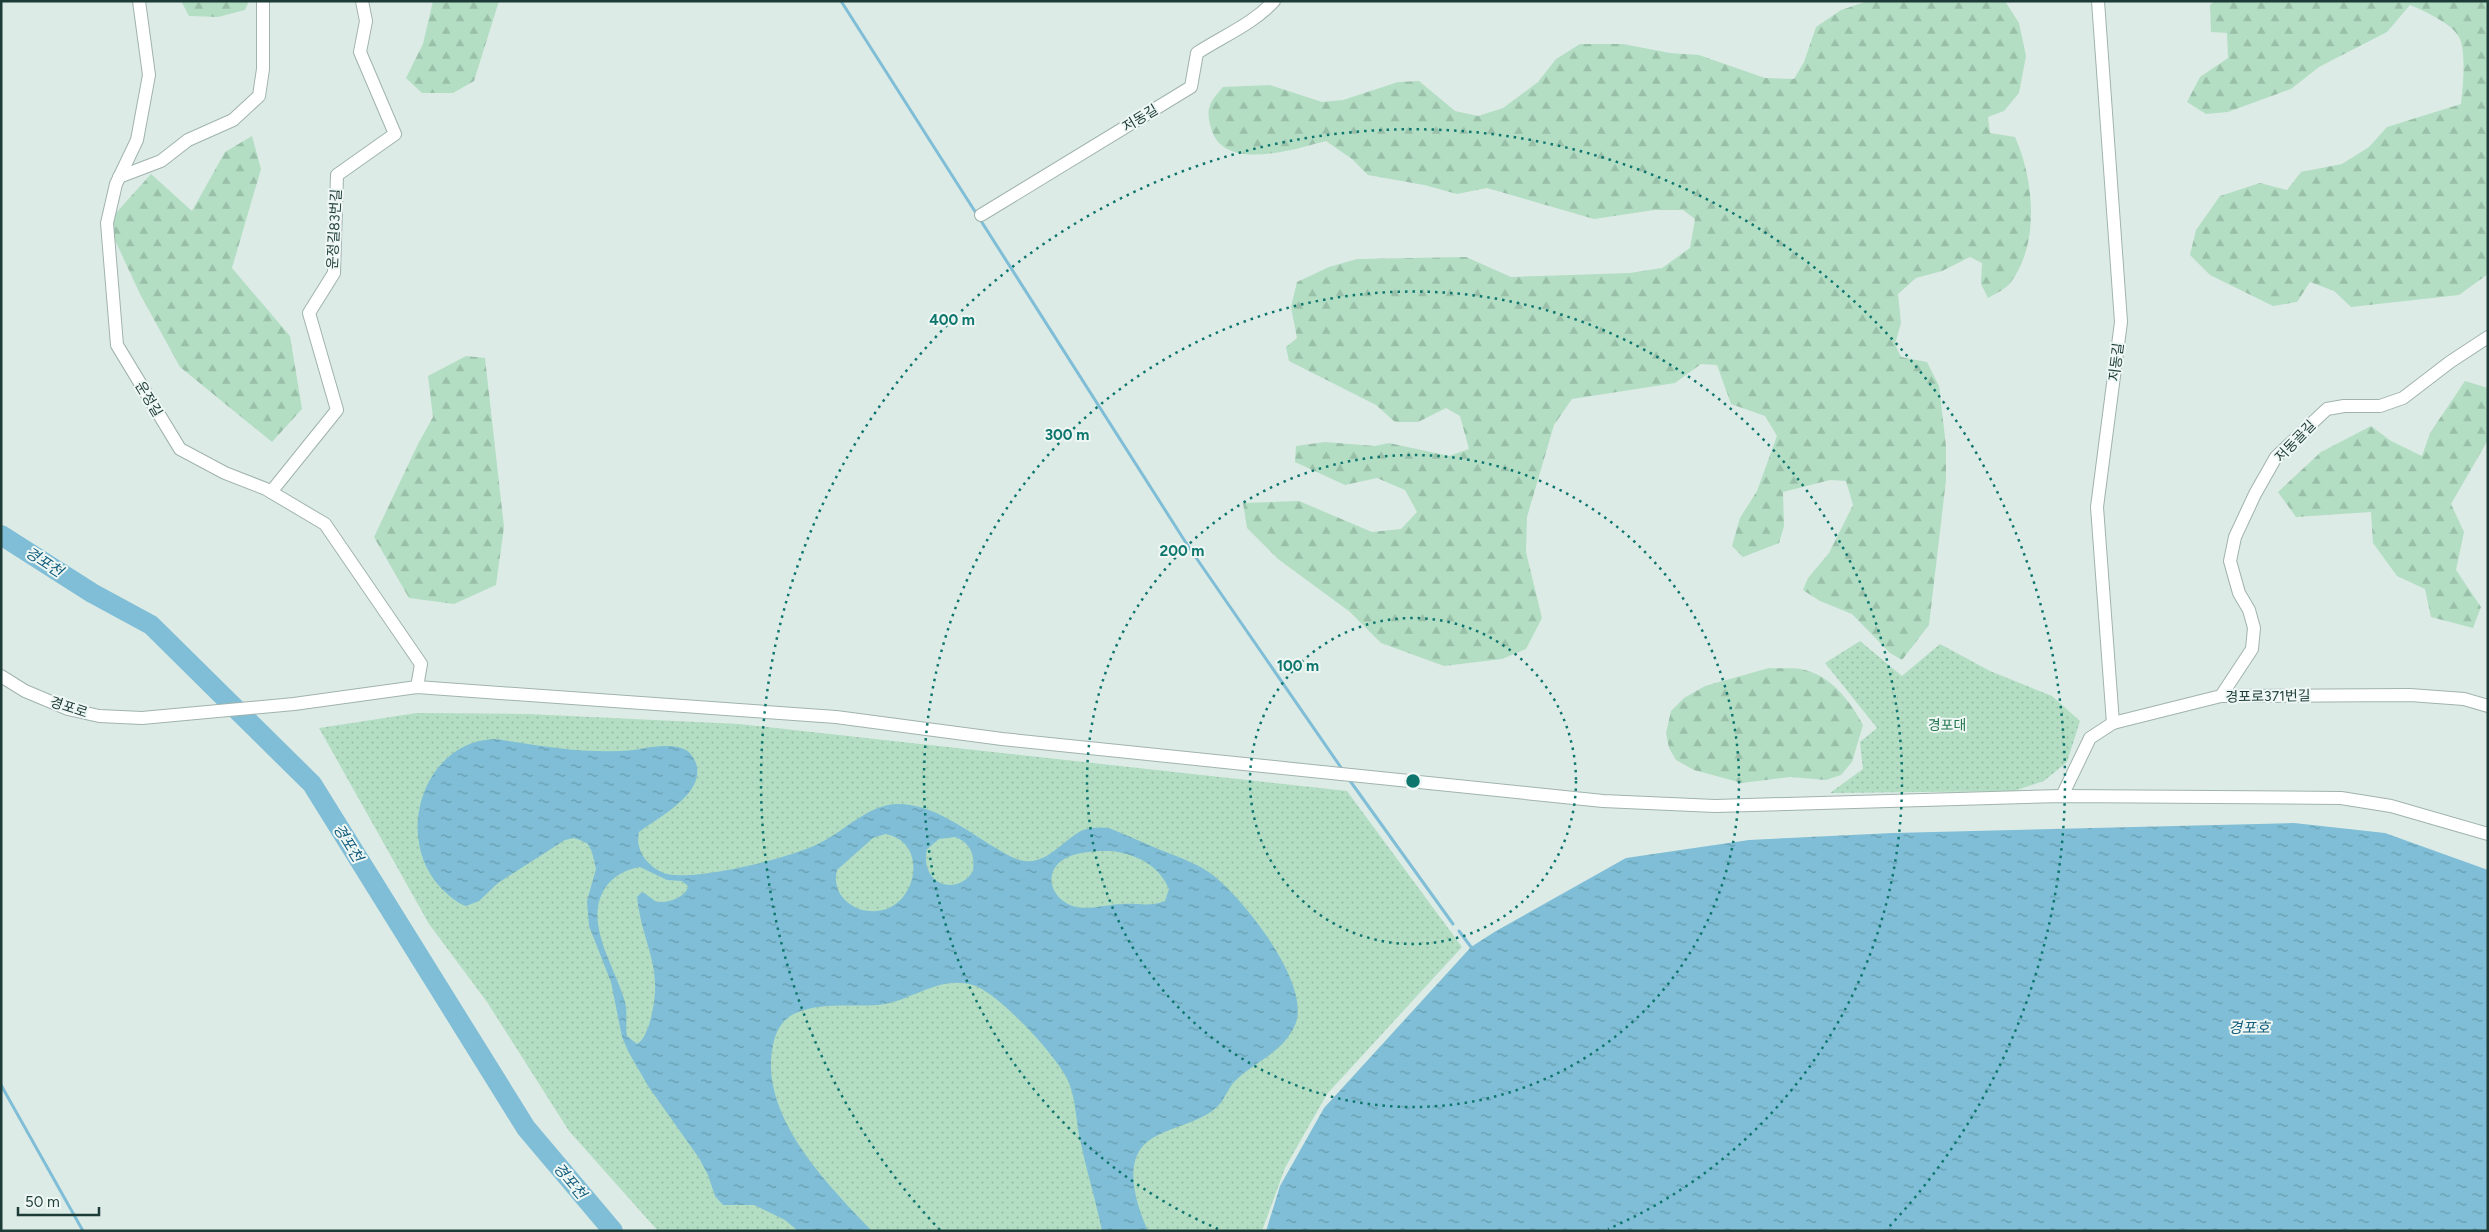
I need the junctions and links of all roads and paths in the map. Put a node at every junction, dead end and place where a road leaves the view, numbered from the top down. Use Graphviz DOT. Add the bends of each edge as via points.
graph roads {
  1 [pos="139,1"];
  2 [pos="263,1"];
  3 [pos="362,1"];
  4 [pos="1274,1"];
  5 [pos="2098,1"];
  6 [pos="119,177"];
  7 [pos="981,215"];
  8 [pos="2488,337"];
  9 [pos="271,492"];
  10 [pos="3,679"];
  11 [pos="417,687"];
  12 [pos="2221,696"];
  13 [pos="2488,706"];
  14 [pos="2113,723"];
  15 [pos="2062,796"];
  16 [pos="2488,834"];
  1 -- 6 [label="street, 운정길" via="149,75 137,140"];
  2 -- 6 [label="street" via="263,69 259,96 233,120 188,140 161,161"];
  3 -- 9 [label="street, 운정길83번길" via="366,21 360,52 395,134 337,174 334,273 310,313 337,410"];
  4 -- 7 [label="street, 저동길" via="1261,15 1198,53 1191,87"];
  5 -- 14 [label="street, 저동길" via="2121,322 2097,507"];
  6 -- 9 [label="street, 운정길" via="107,223 117,345 180,449"];
  8 -- 12 [label="street, 저동골길" via="2403,398 2380,406 2344,406 2327,410 2276,457 2235,537 2230,561 2239,594 2249,610 2254,628 2252,649"];
  9 -- 11 [label="street, 운정길" via="325,524 421,664"];
  10 -- 11 [label="street, 경포로" via="68,710 99,716 142,718 294,704"];
  11 -- 15 [label="street, 경포로" via="836,717 1002,739 1603,801 1714,806"];
  12 -- 13 [label="street, 경포로371번길" via="2410,695 2464,698"];
  12 -- 14 [label="street, 경포로371번길"];
  14 -- 15 [label="street, 경포로371번길" via="2090,738"];
  15 -- 16 [label="street, 경포로" via="2341,798 2391,806"];
}
